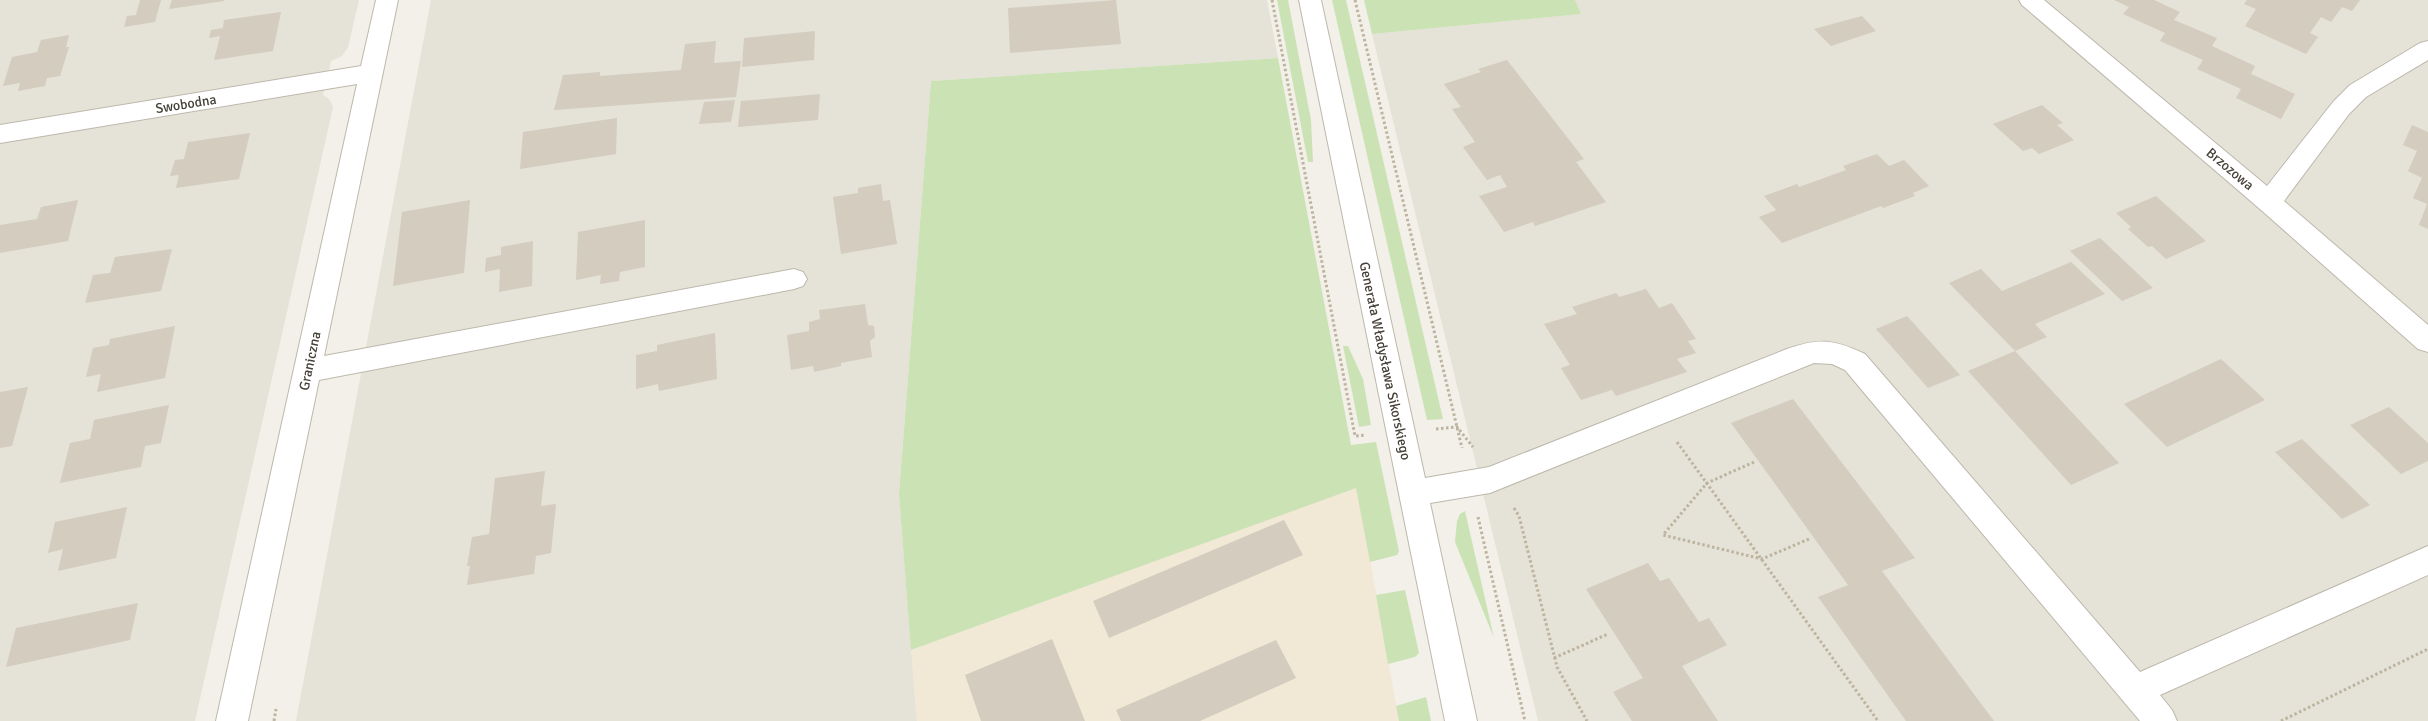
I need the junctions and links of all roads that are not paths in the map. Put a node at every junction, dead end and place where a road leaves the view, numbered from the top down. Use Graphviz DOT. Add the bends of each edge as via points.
graph roads {
  1 [pos="388,0"];
  2 [pos="1310,0"];
  3 [pos="2030,0"];
  4 [pos="2428,50"];
  5 [pos="372,73"];
  6 [pos="0,134"];
  7 [pos="2269,202"];
  8 [pos="794,279"];
  9 [pos="2428,341"];
  10 [pos="308,371"];
  11 [pos="1413,493"];
  12 [pos="2428,560"];
  13 [pos="2136,690"];
  14 [pos="232,721"];
  15 [pos="1461,721"];
  16 [pos="2161,721"];
  1 -- 5 [label="street, Graniczna"];
  2 -- 11 [label="street, Generała Władysława Sikorskiego"];
  3 -- 7 [label="street, Brzozowa"];
  4 -- 7 [label="street" via="2358,91 2341,108"];
  5 -- 6 [label="street, Swobodna"];
  5 -- 10 [label="street, Graniczna"];
  7 -- 9 [label="street, Brzozowa"];
  8 -- 10 [label="street"];
  10 -- 14 [label="street, Graniczna"];
  11 -- 13 [label="street" via="1497,478 1817,350 1836,352 1855,362"];
  11 -- 15 [label="street, Generała Władysława Sikorskiego"];
  12 -- 13 [label="street"];
  13 -- 16 [label="street"];
}
